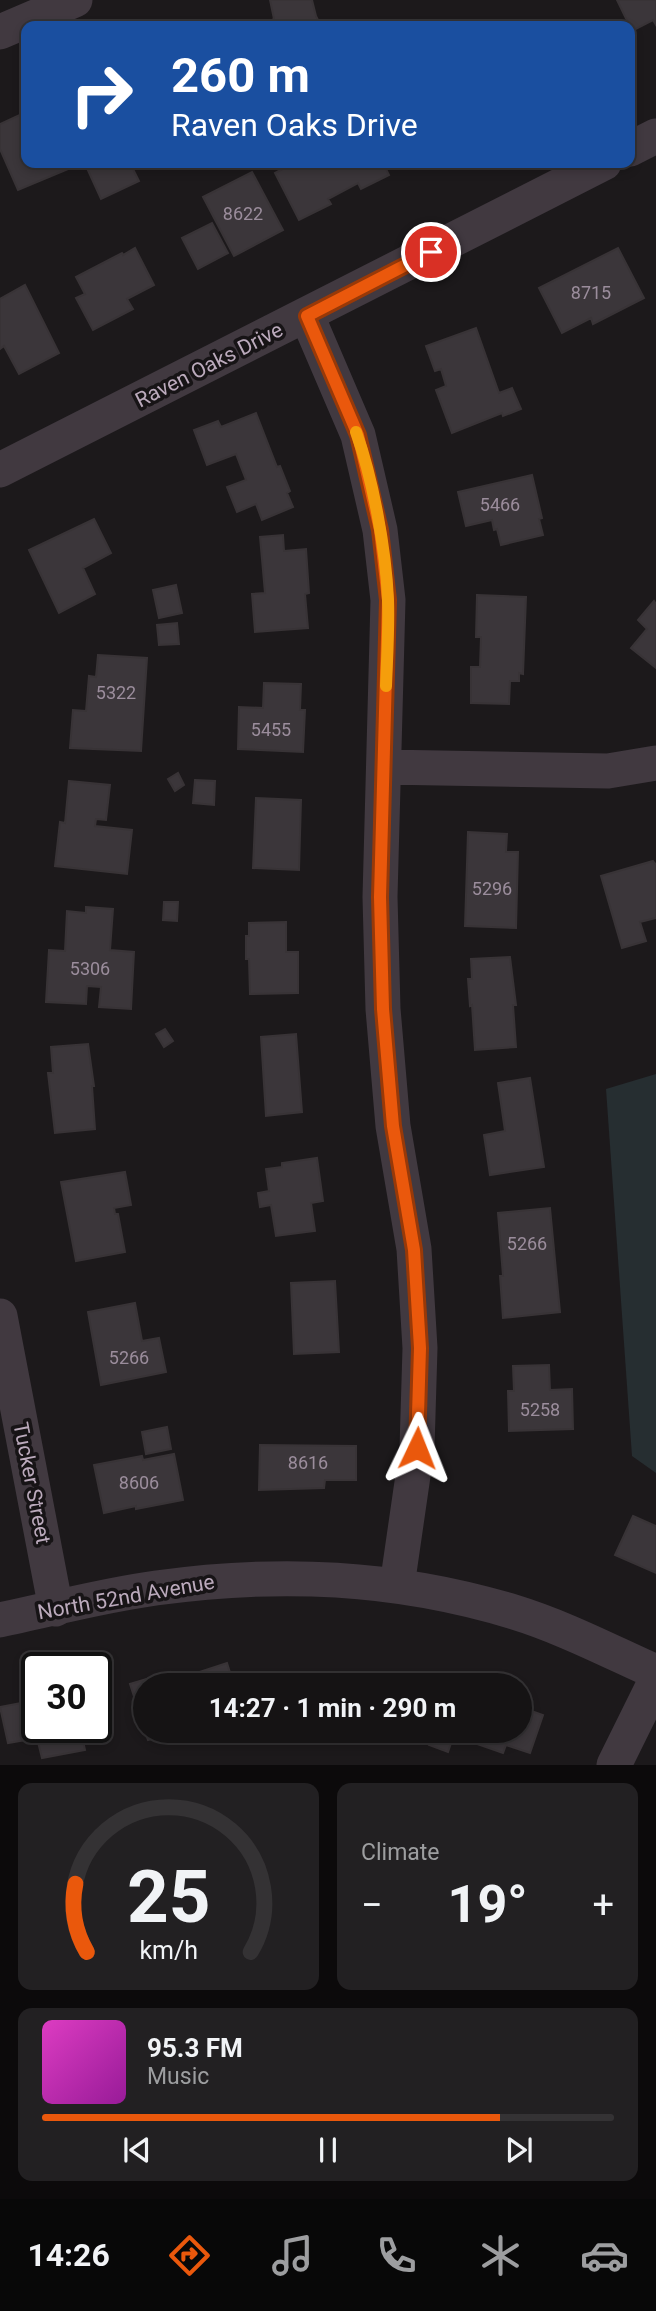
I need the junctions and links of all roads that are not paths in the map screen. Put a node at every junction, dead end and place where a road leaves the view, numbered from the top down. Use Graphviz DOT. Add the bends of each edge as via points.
graph roads {
  1 [pos="75,0"];
  2 [pos="26,21"];
  3 [pos="21,23"];
  4 [pos="0,32"];
  5 [pos="656,136"];
  6 [pos="635,146"];
  7 [pos="594,168"];
  8 [pos="307,316"];
  9 [pos="0,470"];
  10 [pos="656,763"];
  11 [pos="384,767"];
  12 [pos="0,1316"];
  13 [pos="397,1586"];
  14 [pos="56,1609"];
  15 [pos="0,1620"];
  16 [pos="656,1672"];
  17 [pos="656,1680"];
  18 [pos="614,1765"];
  1 -- 2 [label="street"];
  3 -- 4 [label="street"];
  5 -- 6 [label="street"];
  7 -- 8 [label="street, Raven Oaks Drive"];
  8 -- 9 [label="street, Raven Oaks Drive"];
  8 -- 11 [label="street" via="358,435 380,530 388,600"];
  10 -- 11 [label="street" via="608,771"];
  11 -- 13 [label="street" via="383,1009 393,1126 414,1250 420,1348 417,1448"];
  12 -- 14 [label="street, Tucker Street"];
  13 -- 14 [label="street, North 52nd Avenue" via="323,1578 236,1579 154,1588"];
  13 -- 16 [label="street, North 52nd Avenue" via="516,1613"];
  14 -- 15 [label="street, North 52nd Avenue"];
  17 -- 18 [label="street"];
}
